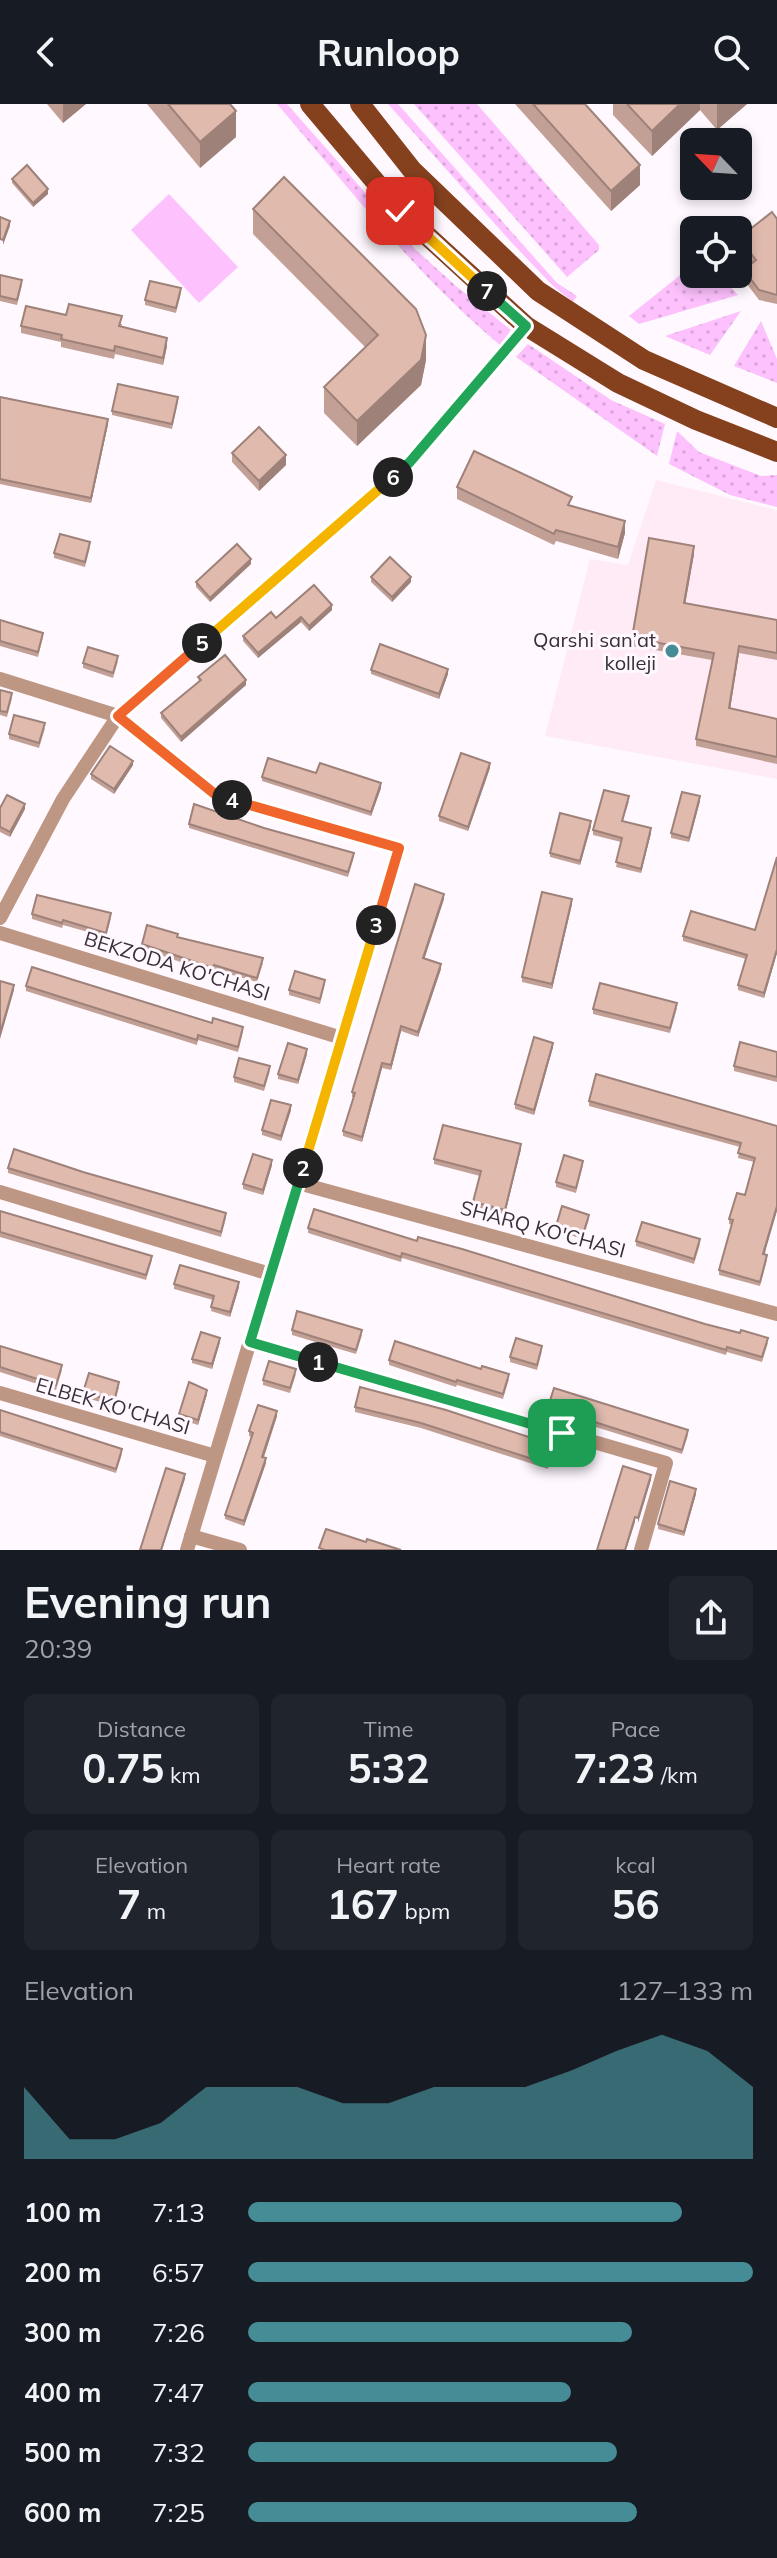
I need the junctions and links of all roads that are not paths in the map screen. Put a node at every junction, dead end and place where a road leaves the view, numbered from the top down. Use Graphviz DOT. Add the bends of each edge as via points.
graph roads {
  1 [pos="310,104"];
  2 [pos="360,104"];
  3 [pos="526,326"];
  4 [pos="777,418"];
  5 [pos="777,452"];
  6 [pos="0,679"];
  7 [pos="118,716"];
  8 [pos="0,918"];
  9 [pos="0,933"];
  10 [pos="342,1038"];
  11 [pos="298,1183"];
  12 [pos="0,1192"];
  13 [pos="270,1274"];
  14 [pos="777,1314"];
  15 [pos="250,1342"];
  16 [pos="0,1393"];
  17 [pos="215,1456"];
  18 [pos="189,1543"];
  19 [pos="240,1550"];
  20 [pos="641,1550"];
  1 -- 3 [label="main road" via="400,211"];
  2 -- 4 [label="main road" via="412,170 538,291 644,360"];
  3 -- 5 [label="main road" via="618,383"];
  3 -- 7 [label="street" via="409,463"];
  6 -- 7 [label="street"];
  7 -- 8 [label="street" via="63,799"];
  7 -- 10 [label="street" via="216,795 399,848"];
  9 -- 10 [label="street, BEKZODA KO'CHASI"];
  10 -- 11 [label="street"];
  11 -- 13 [label="street"];
  11 -- 14 [label="street, SHARQ KO'CHASI"];
  12 -- 13 [label="street"];
  13 -- 15 [label="street"];
  15 -- 17 [label="street"];
  15 -- 20 [label="street" via="666,1463"];
  16 -- 17 [label="street, ELBEK KO'CHASI"];
  17 -- 18 [label="street"];
  18 -- 19 [label="street"];
}
